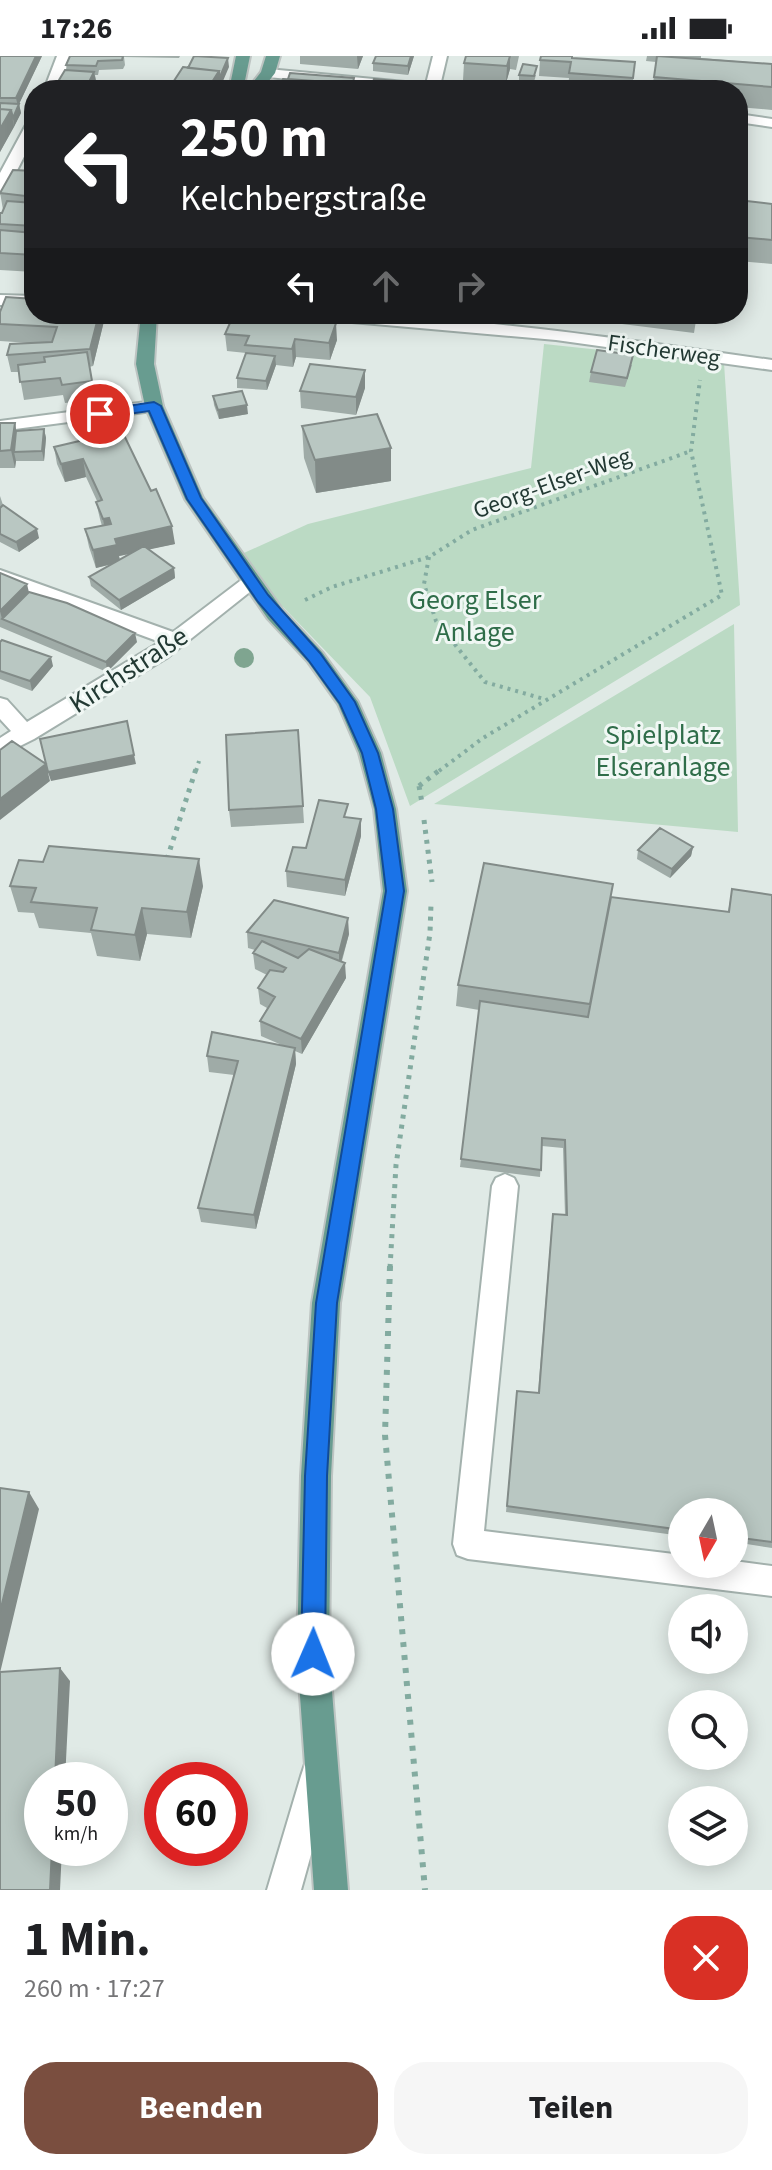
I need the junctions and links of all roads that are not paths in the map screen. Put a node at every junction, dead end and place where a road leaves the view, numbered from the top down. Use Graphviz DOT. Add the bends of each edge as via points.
graph roads {
  1 [pos="64,56"];
  2 [pos="243,56"];
  3 [pos="273,56"];
  4 [pos="440,56"];
  5 [pos="268,73"];
  6 [pos="55,80"];
  7 [pos="238,80"];
  8 [pos="262,80"];
  9 [pos="336,80"];
  10 [pos="434,80"];
  11 [pos="748,119"];
  12 [pos="772,123"];
  13 [pos="24,142"];
  14 [pos="0,188"];
  15 [pos="0,300"];
  16 [pos="24,301"];
  17 [pos="148,324"];
  18 [pos="431,324"];
  19 [pos="559,324"];
  20 [pos="556,335"];
  21 [pos="772,365"];
  22 [pos="154,406"];
  23 [pos="0,426"];
  24 [pos="0,576"];
  25 [pos="251,583"];
  26 [pos="177,641"];
  27 [pos="0,705"];
  28 [pos="26,734"];
  29 [pos="0,748"];
  30 [pos="505,1186"];
  31 [pos="772,1581"];
  32 [pos="322,1758"];
  33 [pos="284,1890"];
  34 [pos="331,1890"];
  1 -- 6 [label="street"];
  2 -- 7 [label="main road"];
  3 -- 5 [label="main road"];
  4 -- 10 [label="street"];
  5 -- 8 [label="main road"];
  5 -- 9 [label="street"];
  11 -- 12 [label="street"];
  13 -- 14 [label="street"];
  15 -- 16 [label="street"];
  17 -- 22 [label="main road" via="145,364"];
  18 -- 20 [label="street, Fischerweg"];
  19 -- 20 [label="street"];
  20 -- 21 [label="street, Fischerweg"];
  22 -- 23 [label="street"];
  22 -- 25 [label="main road" via="194,499"];
  24 -- 26 [label="street"];
  25 -- 26 [label="street, Kirchstraße"];
  25 -- 32 [label="main road" via="347,702 370,753 385,809 395,891 326,1303 313,1654"];
  26 -- 28 [label="street, Kirchstraße"];
  27 -- 28 [label="street"];
  28 -- 29 [label="street, Kirchstraße"];
  30 -- 31 [label="street" via="468,1544"];
  32 -- 33 [label="street"];
  32 -- 34 [label="main road"];
}
